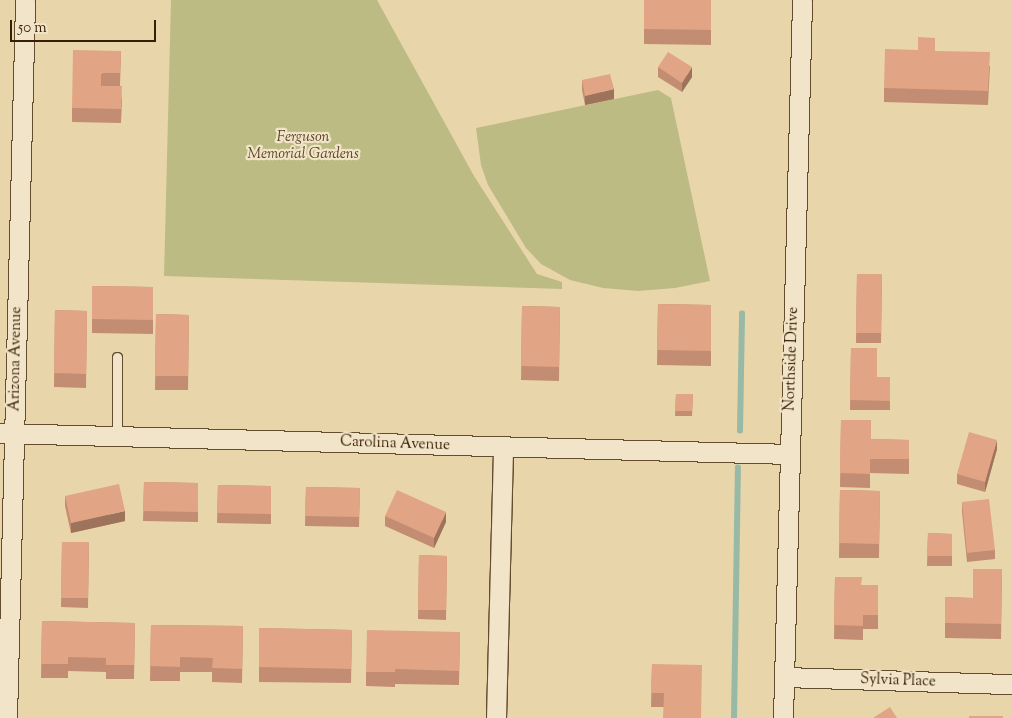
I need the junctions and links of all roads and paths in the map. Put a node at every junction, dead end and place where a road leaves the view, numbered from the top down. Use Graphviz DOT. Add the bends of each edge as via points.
graph roads {
  1 [pos="25,0"];
  2 [pos="802,0"];
  3 [pos="117,357"];
  4 [pos="7,433"];
  5 [pos="117,436"];
  6 [pos="503,447"];
  7 [pos="789,454"];
  8 [pos="6,547"];
  9 [pos="784,677"];
  10 [pos="1012,684"];
  11 [pos="7,718"];
  12 [pos="496,718"];
  13 [pos="783,718"];
  1 -- 4 [label="street, Arizona Avenue"];
  2 -- 7 [label="street, Northside Drive"];
  3 -- 5 [label="lane"];
  4 -- 5 [label="street, Carolina Avenue"];
  4 -- 8 [label="street, Arizona Avenue"];
  5 -- 6 [label="street, Carolina Avenue"];
  6 -- 7 [label="street, Carolina Avenue"];
  6 -- 12 [label="street"];
  7 -- 9 [label="street, Northside Drive"];
  8 -- 11 [label="street, Arizona Avenue"];
  9 -- 10 [label="street, Sylvia Place"];
  9 -- 13 [label="street, Northside Drive"];
}
